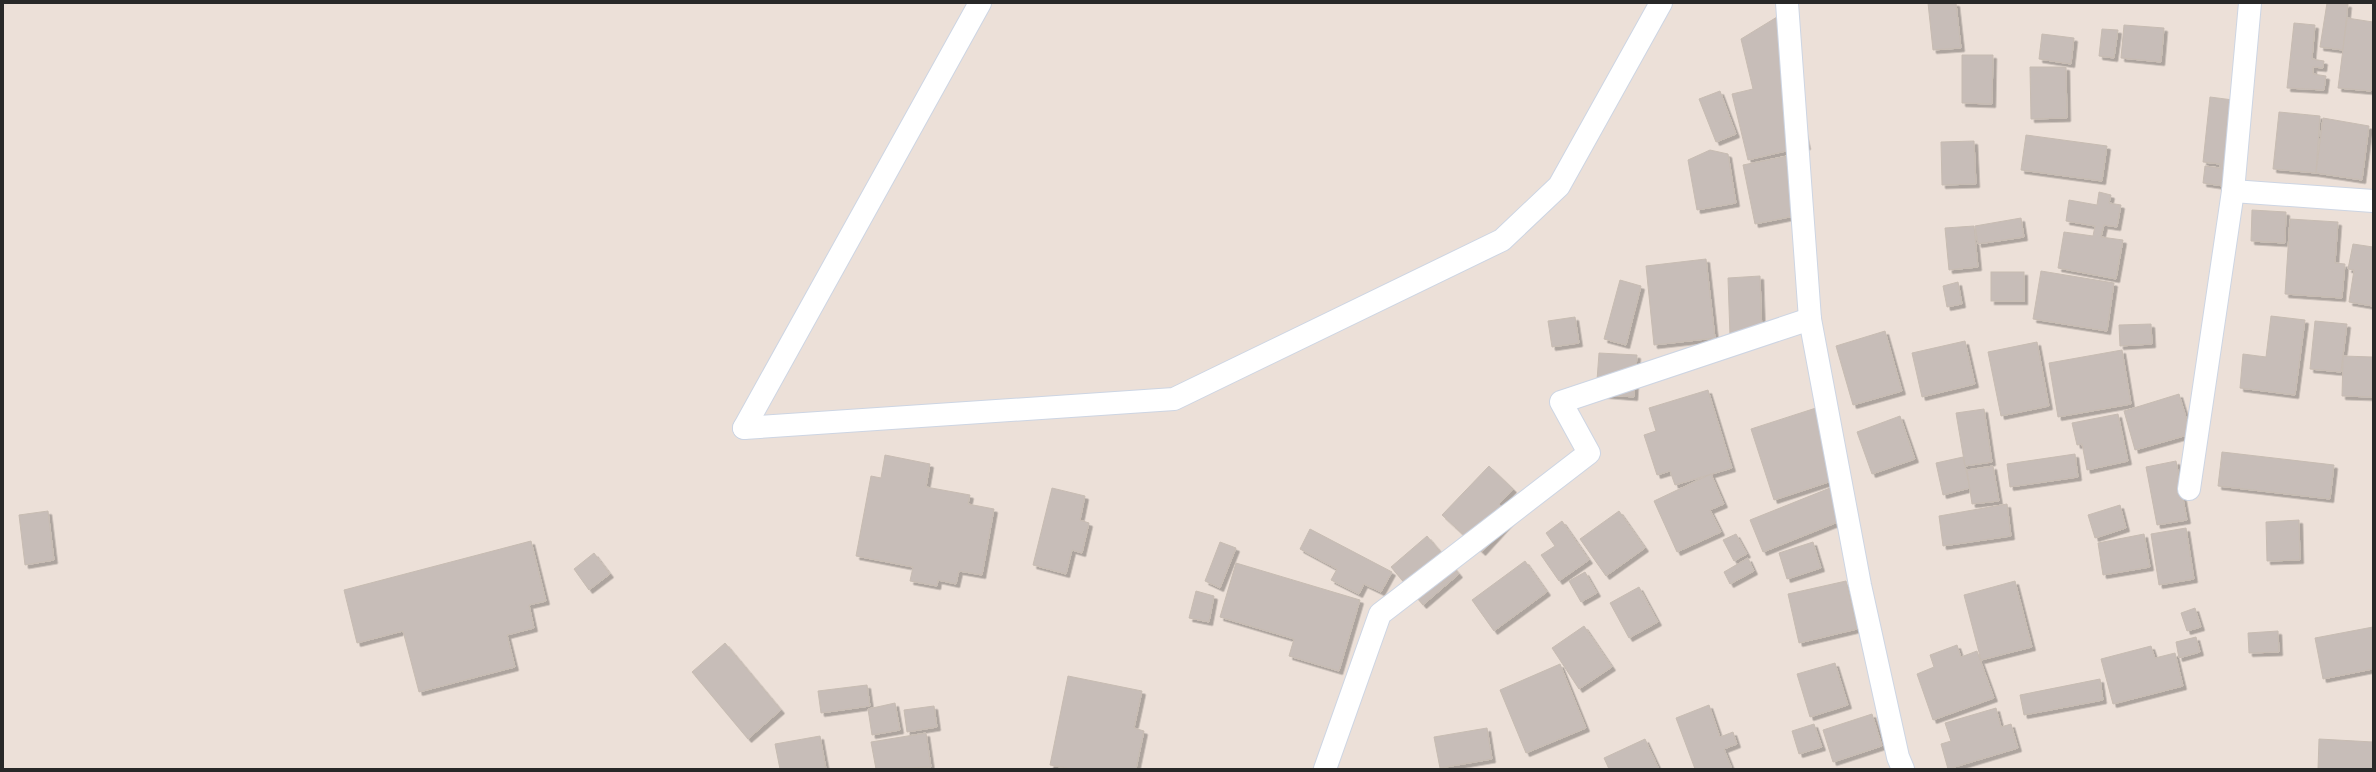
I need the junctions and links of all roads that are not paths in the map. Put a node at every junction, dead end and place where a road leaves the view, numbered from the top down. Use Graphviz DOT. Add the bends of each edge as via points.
graph roads {
  1 [pos="980,3"];
  2 [pos="1661,3"];
  3 [pos="1787,3"];
  4 [pos="2250,3"];
  5 [pos="2233,191"];
  6 [pos="2373,202"];
  7 [pos="1810,319"];
  8 [pos="2188,489"];
  9 [pos="1324,769"];
  10 [pos="1903,769"];
  1 -- 2 [label="street" via="744,428 1174,399 1502,240 1559,186"];
  3 -- 7 [label="street"];
  4 -- 5 [label="street"];
  5 -- 6 [label="street"];
  5 -- 8 [label="street"];
  7 -- 9 [label="street" via="1561,402 1589,454 1380,614"];
  7 -- 10 [label="street" via="1860,585 1898,757"];
}
